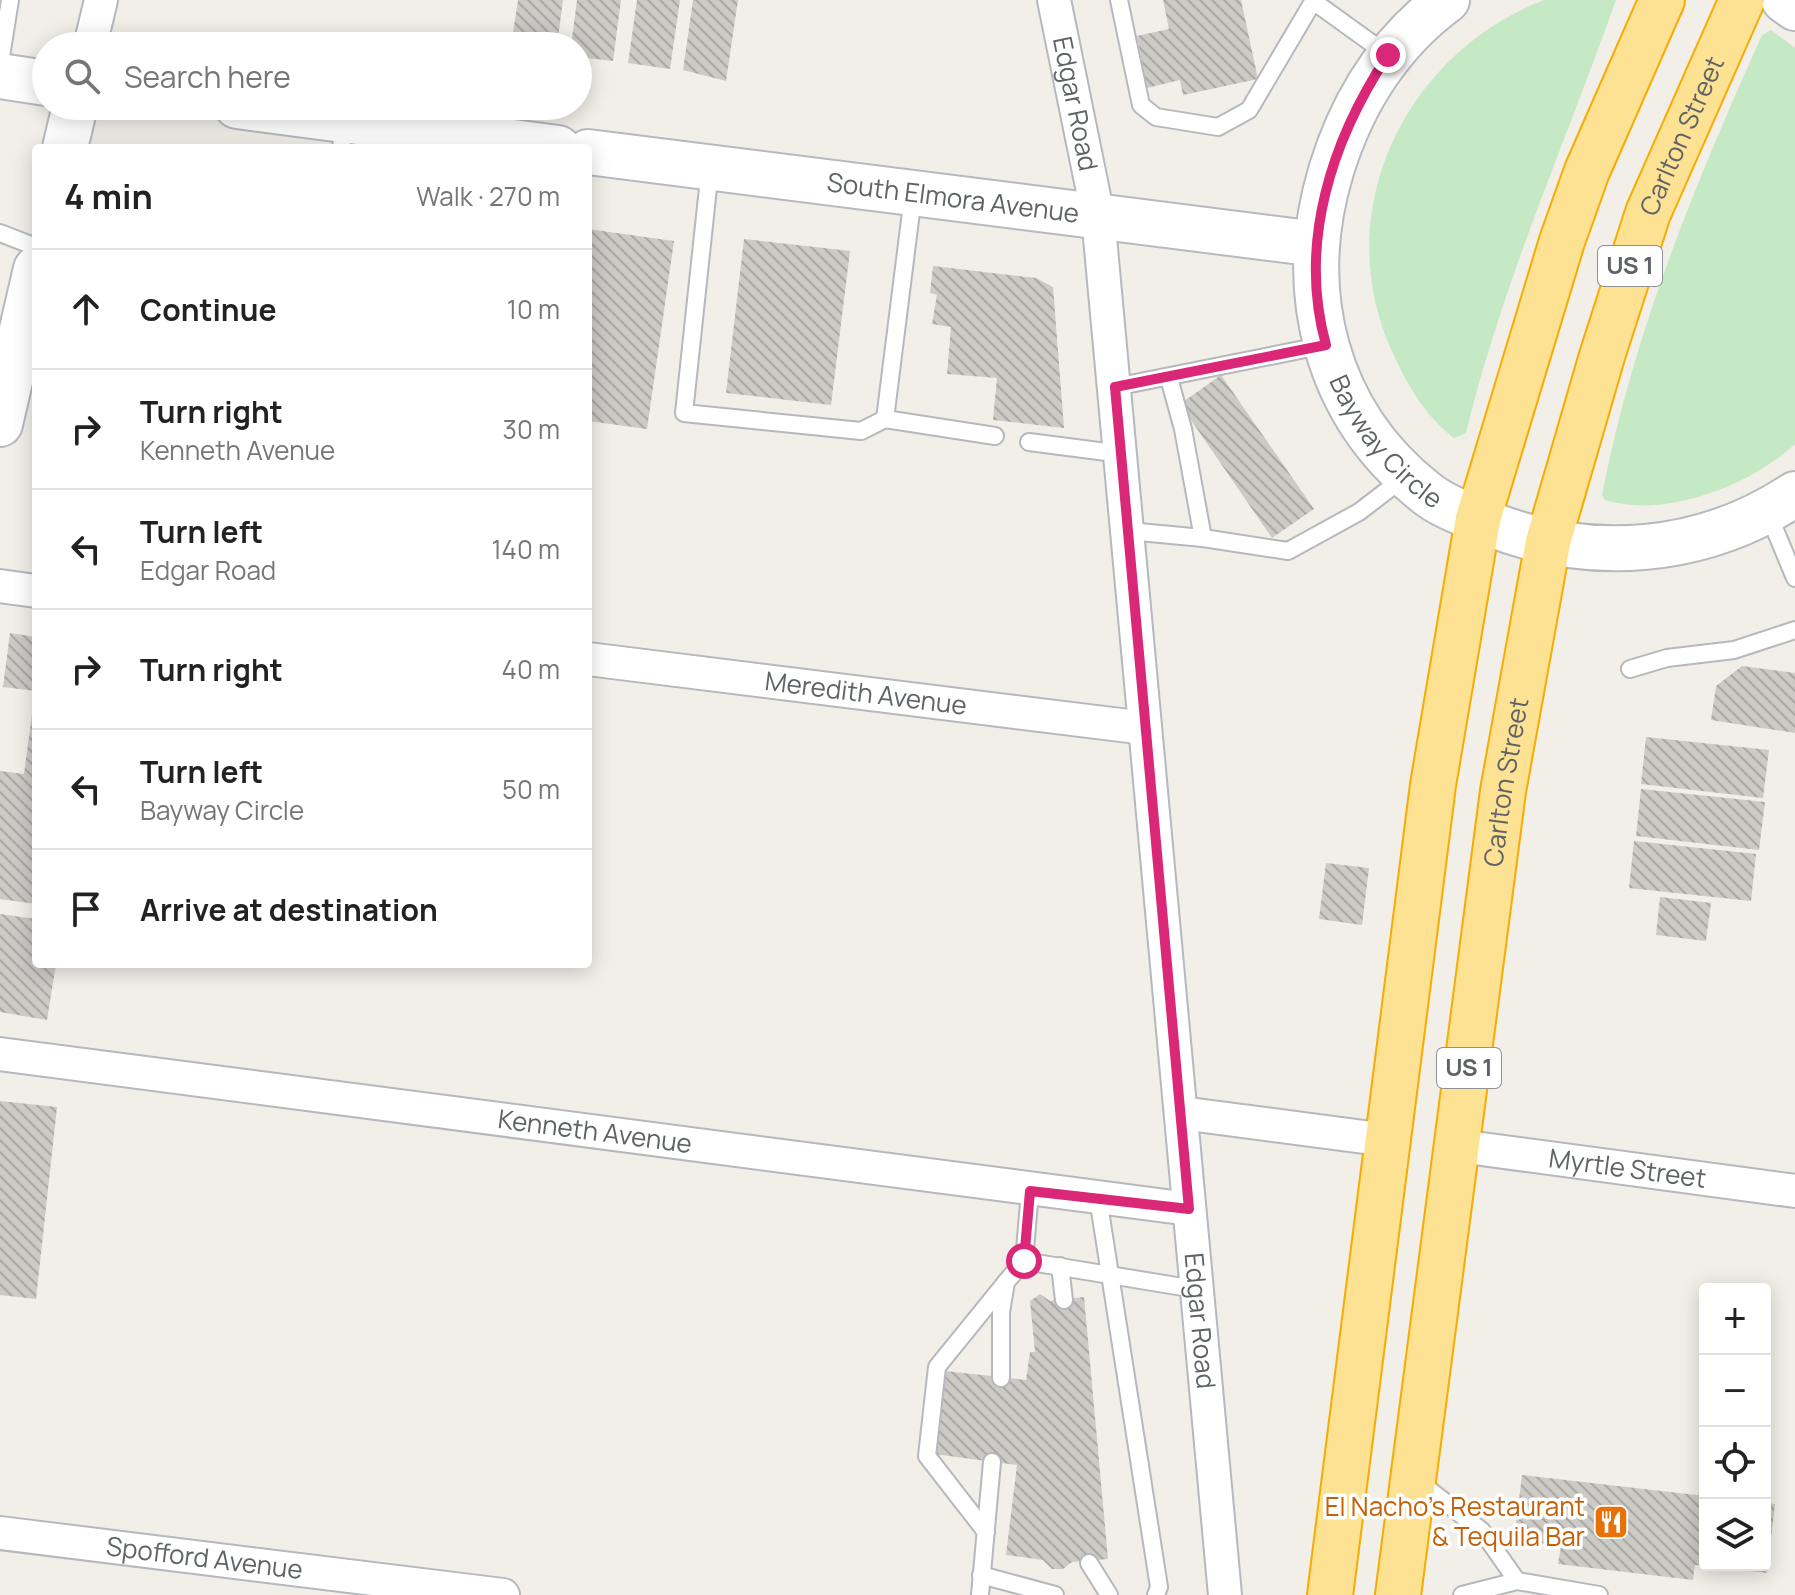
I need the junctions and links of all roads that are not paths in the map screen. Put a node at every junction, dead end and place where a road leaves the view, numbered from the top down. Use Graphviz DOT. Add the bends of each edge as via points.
graph roads {
  1 [pos="101,0"];
  2 [pos="1054,0"];
  3 [pos="1119,0"];
  4 [pos="1314,0"];
  5 [pos="1447,0"];
  6 [pos="1662,0"];
  7 [pos="1742,0"];
  8 [pos="1784,0"];
  9 [pos="6,8"];
  10 [pos="1795,8"];
  11 [pos="93,32"];
  12 [pos="1388,55"];
  13 [pos="0,63"];
  14 [pos="0,76"];
  15 [pos="32,81"];
  16 [pos="72,120"];
  17 [pos="290,120"];
  18 [pos="343,134"];
  19 [pos="66,144"];
  20 [pos="497,144"];
  21 [pos="592,153"];
  22 [pos="710,168"];
  23 [pos="913,195"];
  24 [pos="1098,216"];
  25 [pos="0,233"];
  26 [pos="1317,244"];
  27 [pos="32,245"];
  28 [pos="32,303"];
  29 [pos="29,328"];
  30 [pos="1326,345"];
  31 [pos="1169,378"];
  32 [pos="1115,387"];
  33 [pos="885,419"];
  34 [pos="0,424"];
  35 [pos="995,436"];
  36 [pos="1029,442"];
  37 [pos="1122,454"];
  38 [pos="1406,476"];
  39 [pos="1781,502"];
  40 [pos="1478,519"];
  41 [pos="1128,531"];
  42 [pos="1203,538"];
  43 [pos="1548,542"];
  44 [pos="1795,578"];
  45 [pos="0,586"];
  46 [pos="32,590"];
  47 [pos="1795,630"];
  48 [pos="592,659"];
  49 [pos="1630,669"];
  50 [pos="1145,728"];
  51 [pos="0,1054"];
  52 [pos="1181,1113"];
  53 [pos="1387,1140"];
  54 [pos="1459,1146"];
  55 [pos="1030,1191"];
  56 [pos="1795,1191"];
  57 [pos="1098,1198"];
  58 [pos="1189,1209"];
  59 [pos="1024,1261"];
  60 [pos="1060,1266"];
  61 [pos="1111,1273"];
  62 [pos="1006,1282"];
  63 [pos="1195,1289"];
  64 [pos="1064,1300"];
  65 [pos="1001,1378"];
  66 [pos="992,1462"];
  67 [pos="1414,1478"];
  68 [pos="986,1532"];
  69 [pos="0,1533"];
  70 [pos="1089,1563"];
  71 [pos="981,1575"];
  72 [pos="1517,1581"];
  73 [pos="503,1595"];
  74 [pos="980,1595"];
  75 [pos="1055,1595"];
  76 [pos="1109,1595"];
  77 [pos="1156,1595"];
  78 [pos="1225,1595"];
  79 [pos="1330,1595"];
  80 [pos="1398,1595"];
  81 [pos="1462,1595"];
  82 [pos="1599,1595"];
  1 -- 11 [label="street"];
  2 -- 24 [label="street, Edgar Road"];
  3 -- 4 [label="lane" via="1141,105 1156,117 1218,127 1249,110"];
  4 -- 12 [label="lane"];
  5 -- 12 [label="main road, Bayway Circle"];
  6 -- 40 [label="highway" via="1562,241"];
  7 -- 43 [label="highway, Carlton Street / US 1" via="1648,213"];
  8 -- 10 [label="main road"];
  9 -- 13 [label="lane"];
  12 -- 26 [label="main road, Bayway Circle" via="1344,131"];
  14 -- 15 [label="main road"];
  16 -- 19 [label="main road"];
  17 -- 18 [label="main road"];
  18 -- 20 [label="main road"];
  21 -- 22 [label="main road, South Elmora Avenue"];
  22 -- 23 [label="main road, South Elmora Avenue"];
  22 -- 33 [label="lane" via="684,413 861,431"];
  23 -- 24 [label="main road, South Elmora Avenue"];
  23 -- 33 [label="lane"];
  24 -- 26 [label="main road, South Elmora Avenue"];
  24 -- 32 [label="street, Edgar Road"];
  25 -- 27 [label="lane"];
  26 -- 30 [label="main road, Bayway Circle" via="1316,299"];
  28 -- 29 [label="main road"];
  29 -- 34 [label="main road"];
  30 -- 31 [label="lane"];
  30 -- 38 [label="main road, Bayway Circle" via="1345,395"];
  31 -- 32 [label="lane"];
  31 -- 42 [label="lane"];
  32 -- 37 [label="street, Edgar Road"];
  33 -- 35 [label="lane"];
  36 -- 37 [label="lane"];
  37 -- 41 [label="street, Edgar Road"];
  38 -- 40 [label="main road, Bayway Circle" via="1428,494"];
  38 -- 42 [label="lane" via="1359,512 1288,551"];
  39 -- 43 [label="main road, Bayway Circle" via="1725,528 1643,549 1601,551"];
  39 -- 44 [label="lane"];
  40 -- 43 [label="main road, Bayway Circle"];
  40 -- 53 [label="highway, US 1" via="1433,785"];
  41 -- 42 [label="lane"];
  41 -- 50 [label="street, Edgar Road"];
  43 -- 54 [label="highway, Carlton Street / US 1" via="1503,791"];
  45 -- 46 [label="street"];
  47 -- 49 [label="lane" via="1734,650 1667,658"];
  48 -- 50 [label="street, Meredith Avenue"];
  50 -- 52 [label="street, Edgar Road"];
  51 -- 55 [label="street, Kenneth Avenue"];
  52 -- 53 [label="street"];
  52 -- 58 [label="street, Edgar Road"];
  53 -- 79 [label="highway, US 1"];
  54 -- 56 [label="street, Myrtle Street"];
  54 -- 67 [label="highway, Carlton Street / US 1"];
  55 -- 57 [label="street, Kenneth Avenue"];
  55 -- 59 [label="lane"];
  57 -- 58 [label="street, Kenneth Avenue"];
  57 -- 61 [label="lane"];
  58 -- 63 [label="street, Edgar Road"];
  59 -- 60 [label="lane"];
  59 -- 62 [label="lane"];
  60 -- 61 [label="lane"];
  60 -- 64 [label="lane"];
  61 -- 63 [label="lane"];
  61 -- 77 [label="lane" via="1159,1587"];
  62 -- 65 [label="lane"];
  62 -- 68 [label="lane" via="937,1367 927,1456"];
  63 -- 78 [label="street, Edgar Road"];
  66 -- 68 [label="lane"];
  67 -- 72 [label="lane" via="1482,1531"];
  67 -- 80 [label="highway, Carlton Street / US 1"];
  68 -- 71 [label="lane"];
  69 -- 73 [label="street, Spofford Avenue"];
  70 -- 76 [label="lane"];
  71 -- 74 [label="lane"];
  71 -- 75 [label="lane"];
  72 -- 81 [label="lane"];
  72 -- 82 [label="lane"];
}
